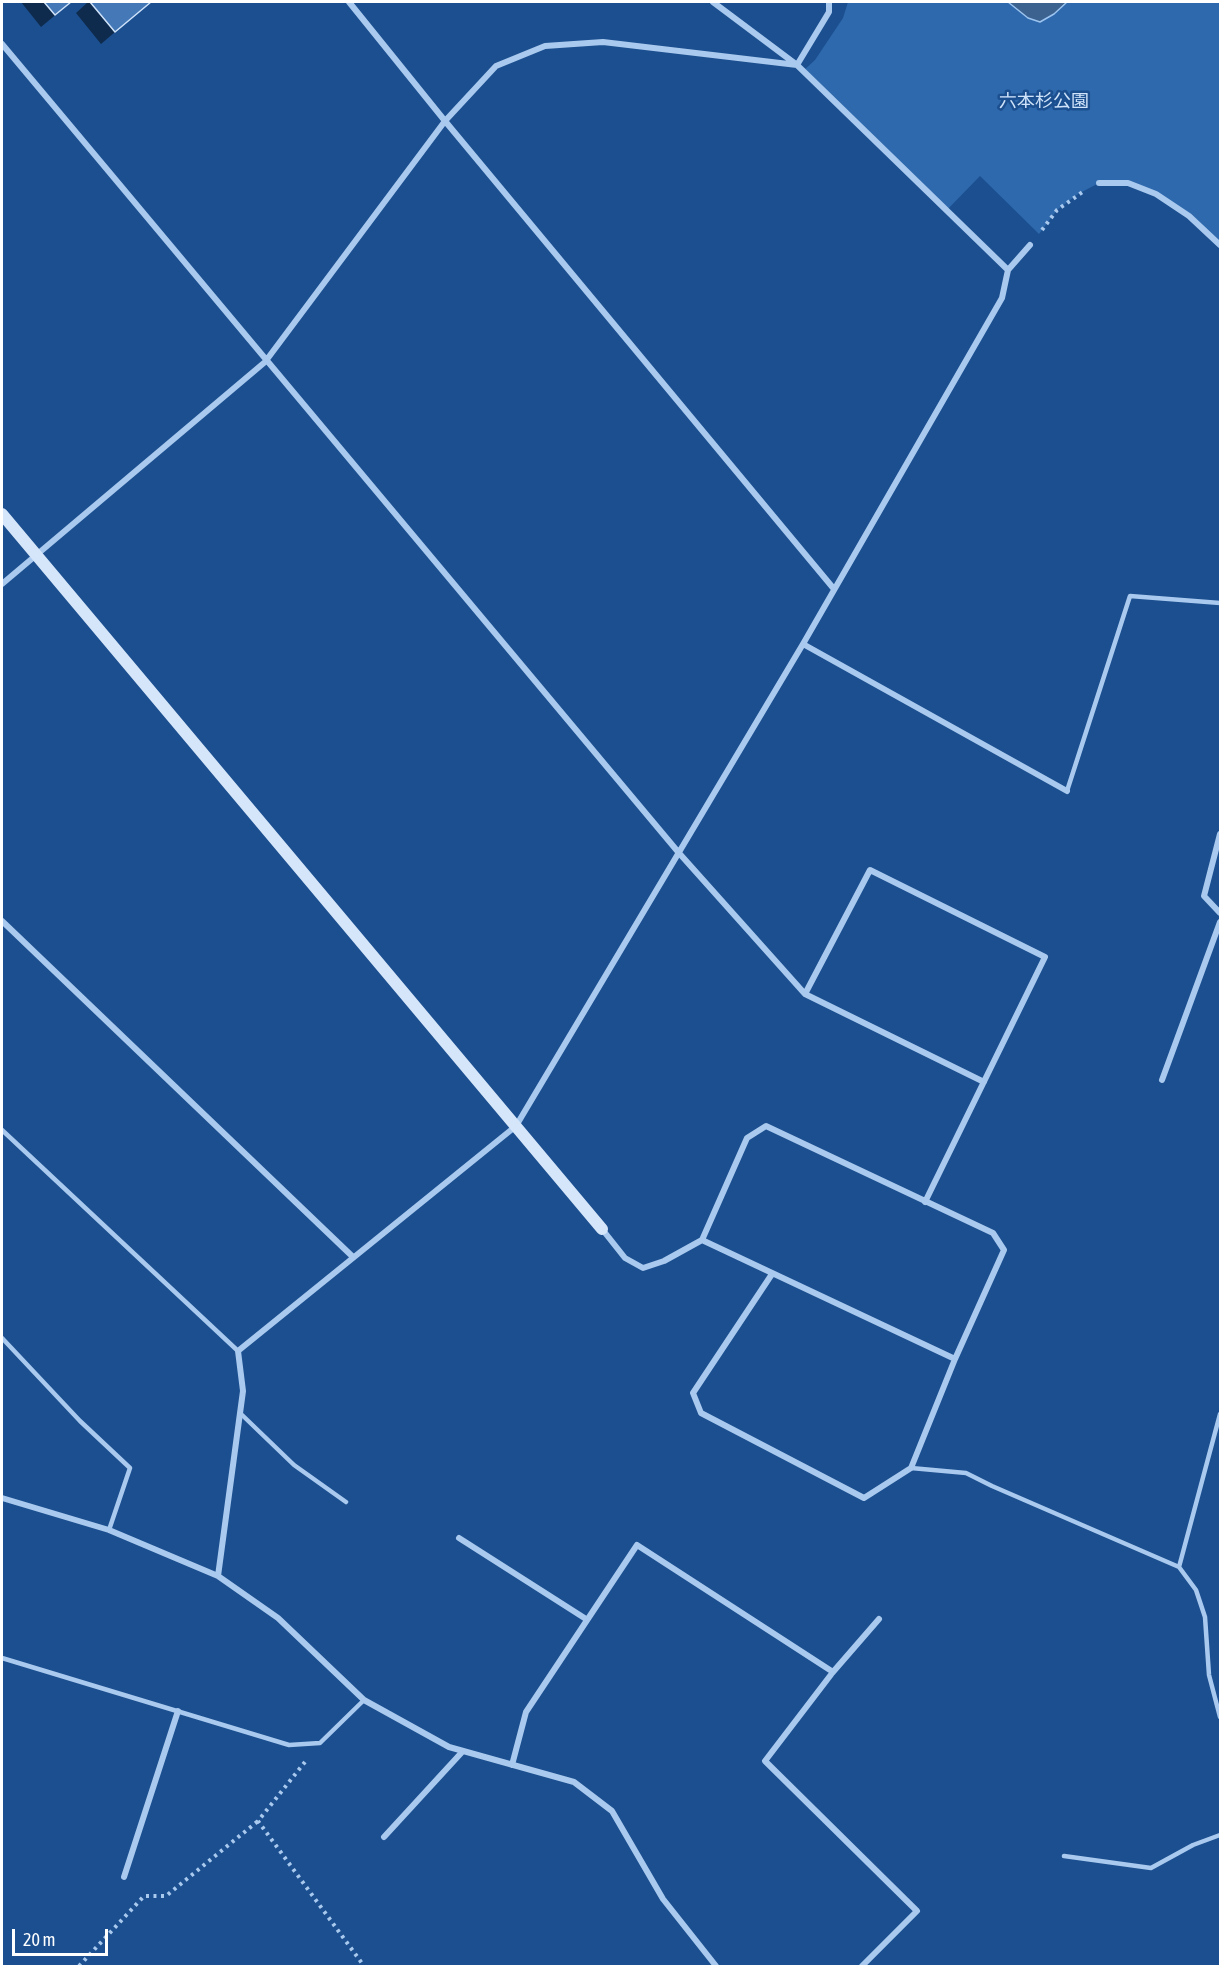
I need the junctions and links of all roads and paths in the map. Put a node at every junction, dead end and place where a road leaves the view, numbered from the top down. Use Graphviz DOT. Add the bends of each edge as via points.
graph roads {
  1 [pos="349,2"];
  2 [pos="713,2"];
  3 [pos="830,2"];
  4 [pos="2,44"];
  5 [pos="797,65"];
  6 [pos="445,122"];
  7 [pos="1099,183"];
  8 [pos="1030,245"];
  9 [pos="1221,245"];
  10 [pos="1008,270"];
  11 [pos="265,362"];
  12 [pos="2,514"];
  13 [pos="36,555"];
  14 [pos="2,584"];
  15 [pos="834,589"];
  16 [pos="1221,603"];
  17 [pos="803,644"];
  18 [pos="1067,791"];
  19 [pos="1221,834"];
  20 [pos="679,853"];
  21 [pos="1221,913"];
  22 [pos="2,921"];
  23 [pos="1221,922"];
  24 [pos="805,994"];
  25 [pos="1162,1080"];
  26 [pos="984,1082"];
  27 [pos="516,1126"];
  28 [pos="2,1130"];
  29 [pos="925,1202"];
  30 [pos="602,1229"];
  31 [pos="702,1240"];
  32 [pos="353,1257"];
  33 [pos="772,1275"];
  34 [pos="2,1338"];
  35 [pos="238,1351"];
  36 [pos="954,1359"];
  37 [pos="240,1413"];
  38 [pos="1221,1414"];
  39 [pos="911,1468"];
  40 [pos="2,1498"];
  41 [pos="346,1502"];
  42 [pos="109,1530"];
  43 [pos="459,1538"];
  44 [pos="1179,1567"];
  45 [pos="218,1576"];
  46 [pos="586,1619"];
  47 [pos="879,1619"];
  48 [pos="2,1658"];
  49 [pos="833,1672"];
  50 [pos="364,1700"];
  51 [pos="178,1711"];
  52 [pos="1221,1717"];
  53 [pos="320,1743"];
  54 [pos="463,1751"];
  55 [pos="512,1765"];
  56 [pos="258,1821"];
  57 [pos="1221,1835"];
  58 [pos="384,1837"];
  59 [pos="1064,1856"];
  60 [pos="124,1877"];
  61 [pos="79,1966"];
  62 [pos="364,1966"];
  63 [pos="716,1966"];
  64 [pos="862,1966"];
  1 -- 6 [label="street"];
  2 -- 5 [label="street"];
  3 -- 5 [label="street" via="829,12"];
  4 -- 11 [label="street"];
  5 -- 6 [label="street" via="603,42 545,46 496,66"];
  5 -- 10 [label="street"];
  6 -- 11 [label="street"];
  6 -- 15 [label="street"];
  7 -- 8 [label="path" via="1058,210"];
  7 -- 9 [label="street" via="1128,183 1156,194 1189,216"];
  8 -- 10 [label="street"];
  10 -- 15 [label="street" via="1002,298"];
  11 -- 13 [label="street"];
  11 -- 20 [label="street"];
  12 -- 13 [label="street"];
  13 -- 14 [label="street"];
  13 -- 27 [label="street"];
  15 -- 17 [label="street"];
  16 -- 18 [label="lane" via="1130,596"];
  17 -- 18 [label="street"];
  17 -- 20 [label="street"];
  19 -- 21 [label="street" via="1204,896"];
  20 -- 24 [label="street"];
  20 -- 27 [label="street"];
  22 -- 32 [label="street"];
  23 -- 25 [label="street"];
  24 -- 26 [label="street"];
  24 -- 26 [label="street" via="870,870 1045,957"];
  26 -- 29 [label="street"];
  27 -- 30 [label="street"];
  27 -- 32 [label="street"];
  28 -- 35 [label="lane"];
  29 -- 31 [label="street" via="766,1126 747,1138"];
  29 -- 36 [label="street" via="993,1233 1004,1250"];
  30 -- 31 [label="street" via="625,1258 643,1268 664,1262"];
  31 -- 33 [label="street"];
  32 -- 35 [label="street"];
  33 -- 36 [label="street"];
  33 -- 39 [label="street" via="693,1393 701,1413 864,1498"];
  34 -- 42 [label="lane" via="130,1468"];
  35 -- 37 [label="street" via="243,1391"];
  36 -- 39 [label="street"];
  37 -- 41 [label="lane" via="294,1465"];
  37 -- 45 [label="street"];
  38 -- 44 [label="lane"];
  39 -- 44 [label="lane" via="966,1473"];
  40 -- 42 [label="street"];
  42 -- 45 [label="street"];
  43 -- 46 [label="street"];
  44 -- 52 [label="lane" via="1196,1590 1205,1617 1209,1674"];
  45 -- 50 [label="street" via="278,1618"];
  46 -- 49 [label="street" via="636,1545"];
  46 -- 55 [label="street" via="526,1712"];
  47 -- 49 [label="street"];
  48 -- 51 [label="lane"];
  49 -- 64 [label="street" via="765,1761 917,1911"];
  50 -- 53 [label="lane"];
  50 -- 54 [label="street"];
  51 -- 53 [label="lane" via="289,1745"];
  51 -- 60 [label="street"];
  53 -- 56 [label="path"];
  54 -- 55 [label="street"];
  54 -- 58 [label="street"];
  55 -- 63 [label="street" via="574,1782 612,1811 663,1899"];
  56 -- 61 [label="path" via="166,1896 144,1896"];
  56 -- 62 [label="path"];
  57 -- 59 [label="lane" via="1151,1868"];
}
